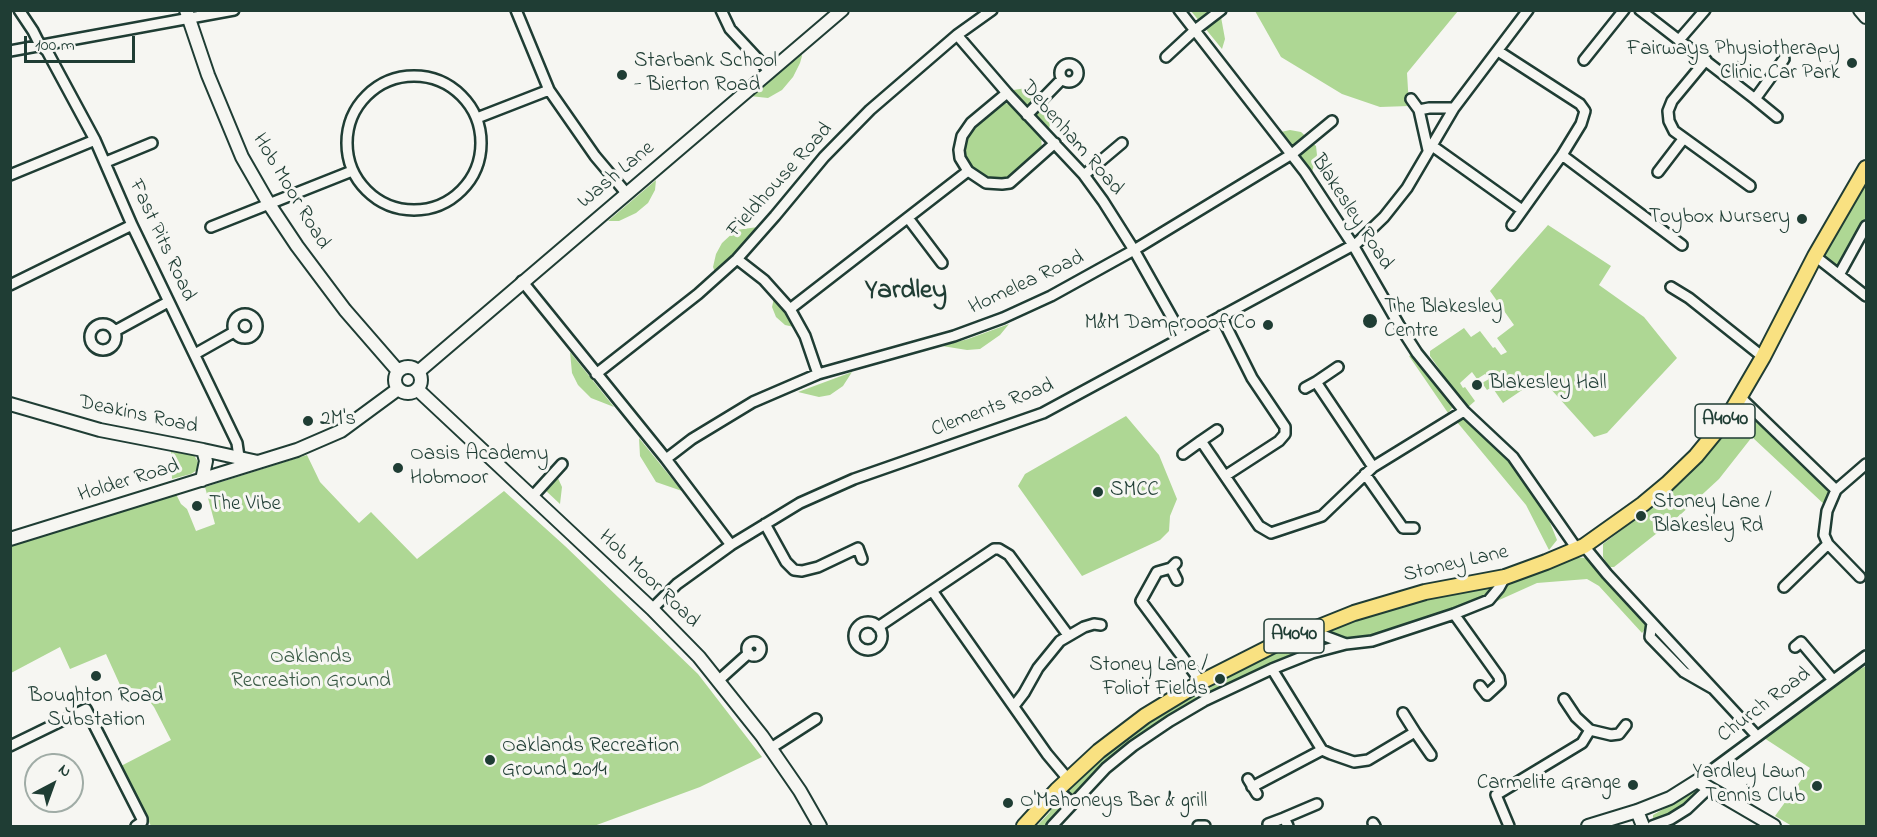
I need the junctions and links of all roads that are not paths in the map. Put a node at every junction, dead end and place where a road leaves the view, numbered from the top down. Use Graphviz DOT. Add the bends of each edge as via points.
graph roads {
  1 [pos="19,10"];
  2 [pos="234,10"];
  3 [pos="516,10"];
  4 [pos="721,10"];
  5 [pos="842,10"];
  6 [pos="992,10"];
  7 [pos="1179,10"];
  8 [pos="1221,10"];
  9 [pos="1528,10"];
  10 [pos="1624,10"];
  11 [pos="1640,10"];
  12 [pos="1705,10"];
  13 [pos="1860,10"];
  14 [pos="188,15"];
  15 [pos="1866,17"];
  16 [pos="1195,30"];
  17 [pos="957,35"];
  18 [pos="1679,40"];
  19 [pos="40,45"];
  20 [pos="10,51"];
  21 [pos="1497,51"];
  22 [pos="1166,57"];
  23 [pos="1784,59"];
  24 [pos="1584,60"];
  25 [pos="1706,60"];
  26 [pos="770,72"];
  27 [pos="1062,79"];
  28 [pos="549,90"];
  29 [pos="1007,93"];
  30 [pos="1411,99"];
  31 [pos="1755,99"];
  32 [pos="1454,108"];
  33 [pos="1419,110"];
  34 [pos="1027,115"];
  35 [pos="1777,117"];
  36 [pos="477,118"];
  37 [pos="1332,121"];
  38 [pos="1684,138"];
  39 [pos="95,140"];
  40 [pos="152,143"];
  41 [pos="1055,143"];
  42 [pos="1122,143"];
  43 [pos="1430,148"];
  44 [pos="1292,154"];
  45 [pos="1562,155"];
  46 [pos="106,162"];
  47 [pos="1866,168"];
  48 [pos="352,171"];
  49 [pos="968,171"];
  50 [pos="1658,172"];
  51 [pos="10,175"];
  52 [pos="1084,175"];
  53 [pos="1750,186"];
  54 [pos="627,194"];
  55 [pos="269,204"];
  56 [pos="1522,210"];
  57 [pos="908,218"];
  58 [pos="132,225"];
  59 [pos="1512,225"];
  60 [pos="1866,226"];
  61 [pos="211,227"];
  62 [pos="1682,244"];
  63 [pos="1353,246"];
  64 [pos="1134,250"];
  65 [pos="1815,256"];
  66 [pos="736,259"];
  67 [pos="942,263"];
  68 [pos="1839,274"];
  69 [pos="522,281"];
  70 [pos="10,285"];
  71 [pos="1671,287"];
  72 [pos="1866,296"];
  73 [pos="168,302"];
  74 [pos="790,309"];
  75 [pos="1221,316"];
  76 [pos="115,331"];
  77 [pos="234,332"];
  78 [pos="1183,337"];
  79 [pos="195,354"];
  80 [pos="1763,357"];
  81 [pos="1338,367"];
  82 [pos="399,371"];
  83 [pos="418,372"];
  84 [pos="596,374"];
  85 [pos="818,374"];
  86 [pos="1316,382"];
  87 [pos="1305,388"];
  88 [pos="398,389"];
  89 [pos="417,389"];
  90 [pos="1740,397"];
  91 [pos="10,404"];
  92 [pos="1464,411"];
  93 [pos="1217,430"];
  94 [pos="1201,441"];
  95 [pos="203,450"];
  96 [pos="1183,454"];
  97 [pos="239,457"];
  98 [pos="666,459"];
  99 [pos="259,462"];
  100 [pos="562,464"];
  101 [pos="1866,464"];
  102 [pos="1373,467"];
  103 [pos="1365,474"];
  104 [pos="1225,476"];
  105 [pos="202,480"];
  106 [pos="1836,490"];
  107 [pos="532,497"];
  108 [pos="765,524"];
  109 [pos="1414,528"];
  110 [pos="10,539"];
  111 [pos="1828,544"];
  112 [pos="732,545"];
  113 [pos="1581,548"];
  114 [pos="862,559"];
  115 [pos="1505,577"];
  116 [pos="1860,577"];
  117 [pos="1177,580"];
  118 [pos="1784,587"];
  119 [pos="933,591"];
  120 [pos="652,609"];
  121 [pos="1454,614"];
  122 [pos="1101,625"];
  123 [pos="878,627"];
  124 [pos="1309,630"];
  125 [pos="1068,635"];
  126 [pos="1346,644"];
  127 [pos="1795,647"];
  128 [pos="749,653"];
  129 [pos="1866,656"];
  130 [pos="1272,669"];
  131 [pos="719,680"];
  132 [pos="1833,680"];
  133 [pos="1198,684"];
  134 [pos="1480,686"];
  135 [pos="1564,699"];
  136 [pos="1203,701"];
  137 [pos="1014,706"];
  138 [pos="1403,713"];
  139 [pos="816,719"];
  140 [pos="1626,725"];
  141 [pos="1590,730"];
  142 [pos="1415,732"];
  143 [pos="1757,736"];
  144 [pos="10,746"];
  145 [pos="771,748"];
  146 [pos="1322,750"];
  147 [pos="1431,755"];
  148 [pos="1068,779"];
  149 [pos="1697,782"];
  150 [pos="1252,787"];
  151 [pos="1709,788"];
  152 [pos="1057,790"];
  153 [pos="1075,801"];
  154 [pos="1317,804"];
  155 [pos="1637,811"];
  156 [pos="1286,822"];
  157 [pos="1269,824"];
  158 [pos="137,826"];
  159 [pos="820,826"];
  160 [pos="1024,826"];
  161 [pos="1052,826"];
  162 [pos="1198,826"];
  163 [pos="1205,826"];
  164 [pos="1509,826"];
  165 [pos="1588,826"];
  166 [pos="1643,826"];
  167 [pos="1652,826"];
  168 [pos="1774,826"];
  1 -- 19 [label="street, Fast Pits Road"];
  2 -- 14 [label="street"];
  3 -- 28 [label="street"];
  4 -- 26 [label="street" via="730,29"];
  5 -- 26 [label="street, Wash Lane"];
  6 -- 17 [label="street, Fieldhouse Road"];
  7 -- 16 [label="street, Blakesley Road"];
  8 -- 16 [label="street"];
  9 -- 21 [label="street, Clements Road"];
  10 -- 24 [label="street"];
  11 -- 18 [label="street"];
  12 -- 18 [label="street"];
  13 -- 15 [label="street"];
  14 -- 19 [label="street"];
  14 -- 55 [label="street, Hob Moor Road" via="242,157"];
  16 -- 22 [label="street"];
  16 -- 44 [label="street, Blakesley Road"];
  17 -- 29 [label="street, Debenham Road"];
  17 -- 66 [label="street, Fieldhouse Road" via="870,110"];
  18 -- 25 [label="street"];
  19 -- 20 [label="street"];
  19 -- 39 [label="street, Fast Pits Road" via="47,51"];
  21 -- 32 [label="street, Clements Road"];
  21 -- 45 [label="street" via="1583,109 1584,117"];
  23 -- 31 [label="street"];
  25 -- 31 [label="street"];
  25 -- 38 [label="street" via="1668,111 1674,131"];
  26 -- 54 [label="street, Wash Lane"];
  27 -- 34 [label="street"];
  28 -- 36 [label="street"];
  28 -- 54 [label="street"];
  29 -- 34 [label="street, Debenham Road"];
  29 -- 49 [label="street" via="971,123 962,136 960,158"];
  30 -- 33 [label="street"];
  31 -- 35 [label="street"];
  32 -- 33 [label="street"];
  32 -- 43 [label="street, Clements Road"];
  33 -- 43 [label="street"];
  34 -- 41 [label="street, Debenham Road"];
  36 -- 48 [label="street" via="481,156 475,174 464,190 440,206 412,211 393,208 376,200"];
  36 -- 48 [label="street" via="463,98 444,83 428,77 395,78 367,94 350,122 346,138"];
  37 -- 44 [label="street, Homelea Road"];
  38 -- 50 [label="street"];
  38 -- 53 [label="street"];
  39 -- 46 [label="street, Fast Pits Road"];
  39 -- 51 [label="street"];
  40 -- 46 [label="street"];
  41 -- 49 [label="street" via="1010,183 986,183"];
  41 -- 52 [label="street, Debenham Road"];
  42 -- 52 [label="street"];
  43 -- 56 [label="street"];
  43 -- 63 [label="street, Clements Road" via="1402,195"];
  44 -- 63 [label="street, Blakesley Road"];
  44 -- 64 [label="street, Homelea Road"];
  45 -- 56 [label="street"];
  45 -- 62 [label="street"];
  46 -- 58 [label="street, Fast Pits Road"];
  47 -- 65 [label="main road, A4040"];
  48 -- 55 [label="street"];
  49 -- 57 [label="street"];
  52 -- 64 [label="street, Debenham Road"];
  54 -- 69 [label="street, Wash Lane"];
  55 -- 61 [label="street"];
  55 -- 82 [label="street, Hob Moor Road" via="345,310"];
  56 -- 59 [label="street"];
  57 -- 67 [label="street"];
  57 -- 74 [label="street"];
  58 -- 70 [label="street"];
  58 -- 73 [label="street, Fast Pits Road"];
  60 -- 68 [label="street"];
  63 -- 75 [label="street, Clements Road"];
  63 -- 92 [label="street, Blakesley Road" via="1417,353"];
  64 -- 78 [label="street, Debenham Road"];
  64 -- 85 [label="street, Homelea Road" via="1003,318 954,336"];
  65 -- 68 [label="street"];
  65 -- 80 [label="main road, Stoney Lane / A4040"];
  66 -- 74 [label="street" via="764,280"];
  66 -- 84 [label="street, Fieldhouse Road" via="699,294"];
  68 -- 72 [label="street"];
  69 -- 83 [label="street, Wash Lane"];
  69 -- 84 [label="street"];
  71 -- 80 [label="street"];
  73 -- 76 [label="street"];
  73 -- 79 [label="street, Fast Pits Road"];
  74 -- 85 [label="street" via="805,336"];
  75 -- 78 [label="street, Clements Road"];
  75 -- 104 [label="street" via="1252,378 1285,427 1279,441"];
  77 -- 79 [label="street"];
  78 -- 108 [label="street, Clements Road" via="1043,412 854,479"];
  79 -- 97 [label="street, Fast Pits Road" via="237,443"];
  80 -- 90 [label="main road, Stoney Lane / A4040"];
  81 -- 86 [label="street"];
  82 -- 83 [label="street" via="408,367"];
  82 -- 88 [label="street" via="395,379"];
  83 -- 89 [label="street"];
  84 -- 98 [label="street"];
  85 -- 98 [label="street, Homelea Road" via="753,402"];
  86 -- 87 [label="street"];
  86 -- 102 [label="street"];
  88 -- 89 [label="street" via="408,393"];
  88 -- 99 [label="street" via="341,431"];
  89 -- 107 [label="street, Hob Moor Road"];
  90 -- 106 [label="street"];
  90 -- 113 [label="main road, Stoney Lane / A4040" via="1713,437 1667,484"];
  91 -- 95 [label="street, Deakins Road" via="100,430"];
  92 -- 102 [label="street"];
  92 -- 113 [label="street, Blakesley Road" via="1513,457"];
  93 -- 94 [label="street"];
  94 -- 96 [label="street"];
  94 -- 104 [label="street"];
  95 -- 97 [label="street, Deakins Road"];
  95 -- 105 [label="street" via="206,461"];
  97 -- 99 [label="street, Deakins Road"];
  98 -- 112 [label="street"];
  99 -- 105 [label="street, Holder Road"];
  100 -- 107 [label="street"];
  101 -- 106 [label="street"];
  102 -- 103 [label="street"];
  103 -- 104 [label="street" via="1322,516 1271,533 1259,526"];
  103 -- 109 [label="street" via="1403,528"];
  105 -- 110 [label="street, Holder Road"];
  106 -- 111 [label="street" via="1827,511 1824,535"];
  107 -- 120 [label="street, Hob Moor Road"];
  108 -- 112 [label="street, Clements Road"];
  108 -- 114 [label="street" via="794,570 818,567 858,548"];
  111 -- 116 [label="street"];
  111 -- 118 [label="street"];
  112 -- 120 [label="street, Clements Road" via="678,584"];
  113 -- 115 [label="main road, Stoney Lane / A4040"];
  113 -- 143 [label="street, Blakesley Road"];
  115 -- 121 [label="street" via="1489,600"];
  115 -- 124 [label="main road, Stoney Lane / A4040" via="1425,592"];
  117 -- 133 [label="street" via="1174,565 1157,572 1141,601"];
  119 -- 123 [label="street"];
  119 -- 125 [label="street" via="994,549 1003,550"];
  119 -- 137 [label="street"];
  120 -- 131 [label="street, Hob Moor Road"];
  121 -- 126 [label="street" via="1372,641"];
  121 -- 134 [label="street" via="1499,676 1500,683 1487,695"];
  122 -- 125 [label="street"];
  124 -- 126 [label="street"];
  124 -- 133 [label="main road, Stoney Lane / A4040"];
  125 -- 137 [label="street" via="1038,668"];
  126 -- 130 [label="street"];
  127 -- 132 [label="street" via="1801,642"];
  128 -- 131 [label="street"];
  129 -- 132 [label="street, Church Road"];
  130 -- 136 [label="street"];
  130 -- 146 [label="street"];
  131 -- 145 [label="street, Hob Moor Road"];
  132 -- 143 [label="street, Church Road"];
  133 -- 136 [label="street"];
  133 -- 148 [label="main road, Stoney Lane / A4040" via="1122,734"];
  135 -- 141 [label="street"];
  136 -- 153 [label="street" via="1133,746"];
  137 -- 148 [label="street"];
  138 -- 142 [label="street"];
  139 -- 145 [label="street"];
  140 -- 141 [label="street" via="1618,734 1611,735"];
  141 -- 164 [label="street" via="1578,746 1496,795"];
  142 -- 146 [label="street" via="1363,762 1342,759"];
  142 -- 147 [label="street"];
  143 -- 149 [label="street, Church Road"];
  144 -- 158 [label="street" via="86,709 142,819"];
  145 -- 159 [label="street, Hob Moor Road"];
  146 -- 150 [label="street"];
  148 -- 152 [label="main road, Stoney Lane / A4040"];
  149 -- 151 [label="street"];
  149 -- 155 [label="street, Church Road"];
  151 -- 167 [label="street" via="1687,809"];
  151 -- 168 [label="street"];
  152 -- 153 [label="street"];
  152 -- 160 [label="main road, Stoney Lane / A4040"];
  153 -- 161 [label="street"];
  154 -- 156 [label="street"];
  155 -- 165 [label="street, Church Road"];
  155 -- 166 [label="street"];
  156 -- 157 [label="street"];
  162 -- 163 [label="street"];
}
